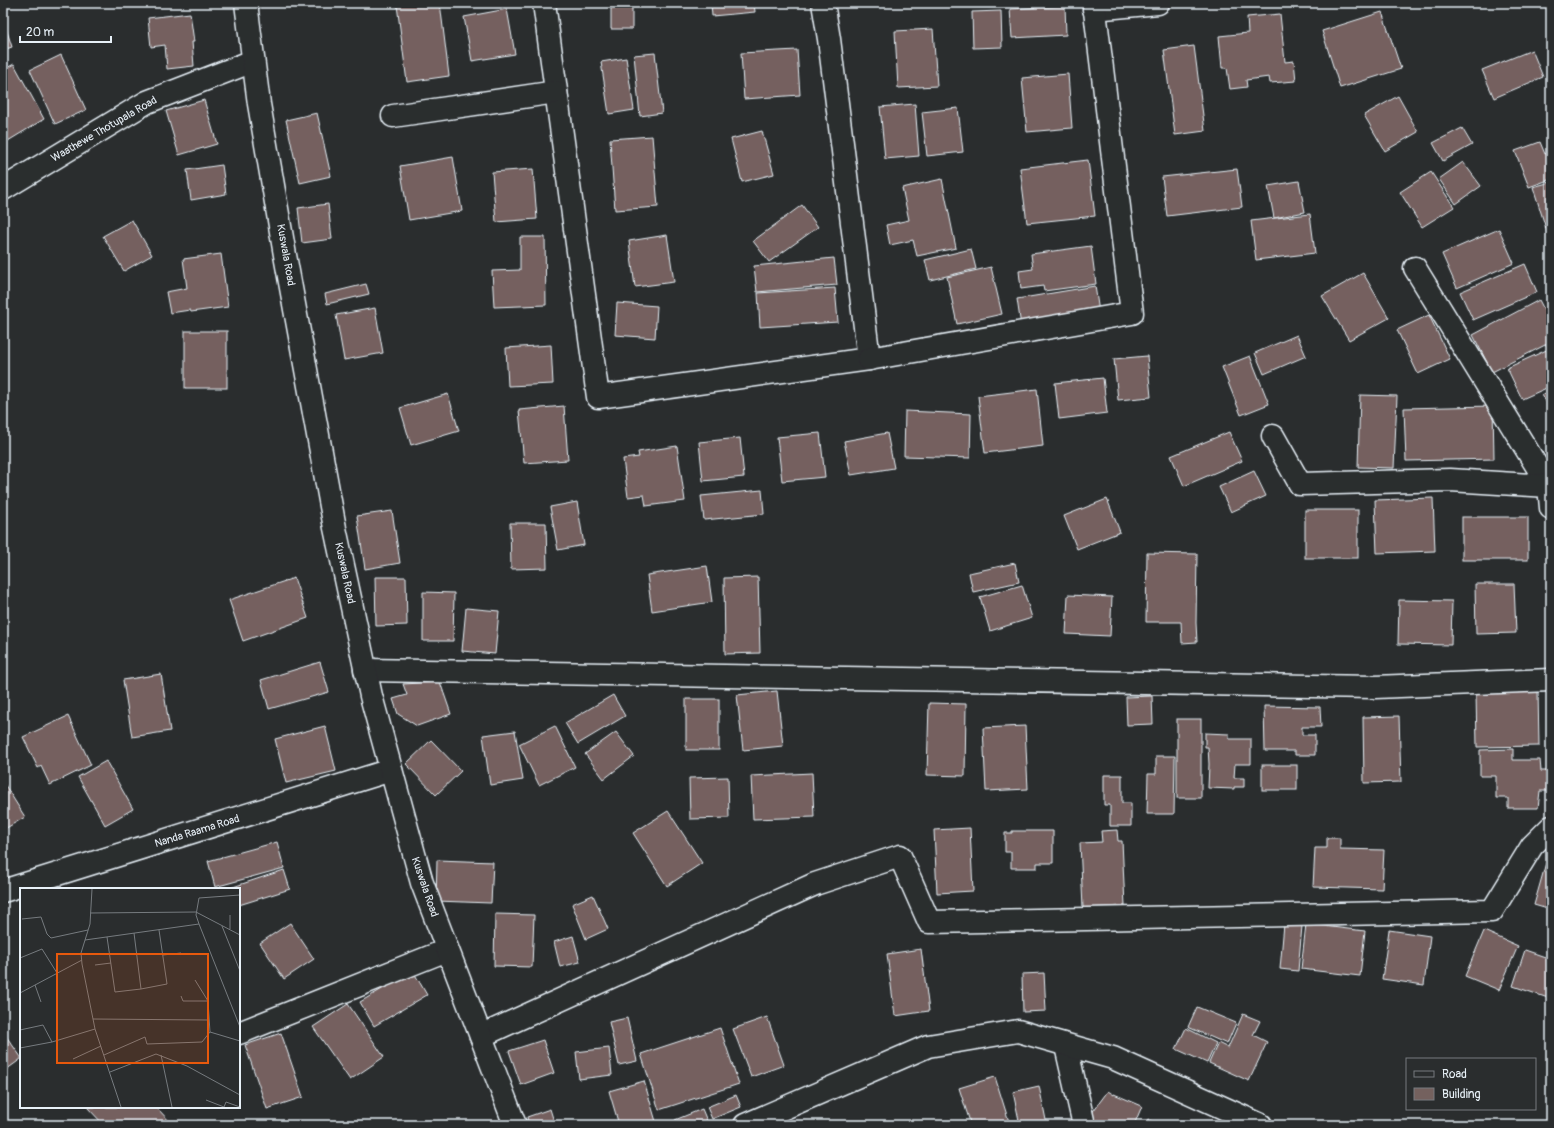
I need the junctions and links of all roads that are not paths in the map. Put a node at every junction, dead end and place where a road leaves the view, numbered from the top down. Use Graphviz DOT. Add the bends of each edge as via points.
graph roads {
  1 [pos="246,3"];
  2 [pos="544,3"];
  3 [pos="823,3"];
  4 [pos="1158,3"];
  5 [pos="1094,6"];
  6 [pos="253,61"];
  7 [pos="556,92"];
  8 [pos="393,116"];
  9 [pos="3,189"];
  10 [pos="1415,268"];
  11 [pos="869,360"];
  12 [pos="1273,436"];
  13 [pos="1549,486"];
  14 [pos="1551,508"];
  15 [pos="365,670"];
  16 [pos="1551,680"];
  17 [pos="390,770"];
  18 [pos="1551,827"];
  19 [pos="3,891"];
  20 [pos="447,950"];
  21 [pos="240,1033"];
  22 [pos="481,1036"];
  23 [pos="1066,1046"];
  24 [pos="515,1125"];
  25 [pos="745,1125"];
  26 [pos="1084,1125"];
  27 [pos="1261,1125"];
  1 -- 6 [label="street, Kuswala Road"];
  2 -- 7 [label="street"];
  3 -- 11 [label="street"];
  4 -- 5 [label="street"];
  5 -- 11 [label="street" via="1132,313"];
  6 -- 9 [label="street, Waathewe Thotupala Road" via="147,102"];
  6 -- 15 [label="street, Kuswala Road" via="335,528"];
  7 -- 8 [label="street"];
  7 -- 11 [label="street" via="598,397"];
  10 -- 13 [label="street"];
  12 -- 13 [label="street" via="1300,484 1450,480"];
  13 -- 14 [label="street"];
  15 -- 16 [label="street" via="1375,687"];
  15 -- 17 [label="street, Kuswala Road"];
  17 -- 19 [label="street, Nanda Raama Road"];
  17 -- 20 [label="street, Kuswala Road" via="422,883"];
  18 -- 22 [label="street" via="1532,846 1492,912 929,922 900,856 815,884"];
  20 -- 21 [label="street"];
  20 -- 22 [label="street, Kuswala Road"];
  22 -- 24 [label="street, Kuswala Road"];
  23 -- 25 [label="street" via="1018,1031 928,1046"];
  23 -- 26 [label="street"];
  23 -- 27 [label="street" via="1114,1058"];
}
